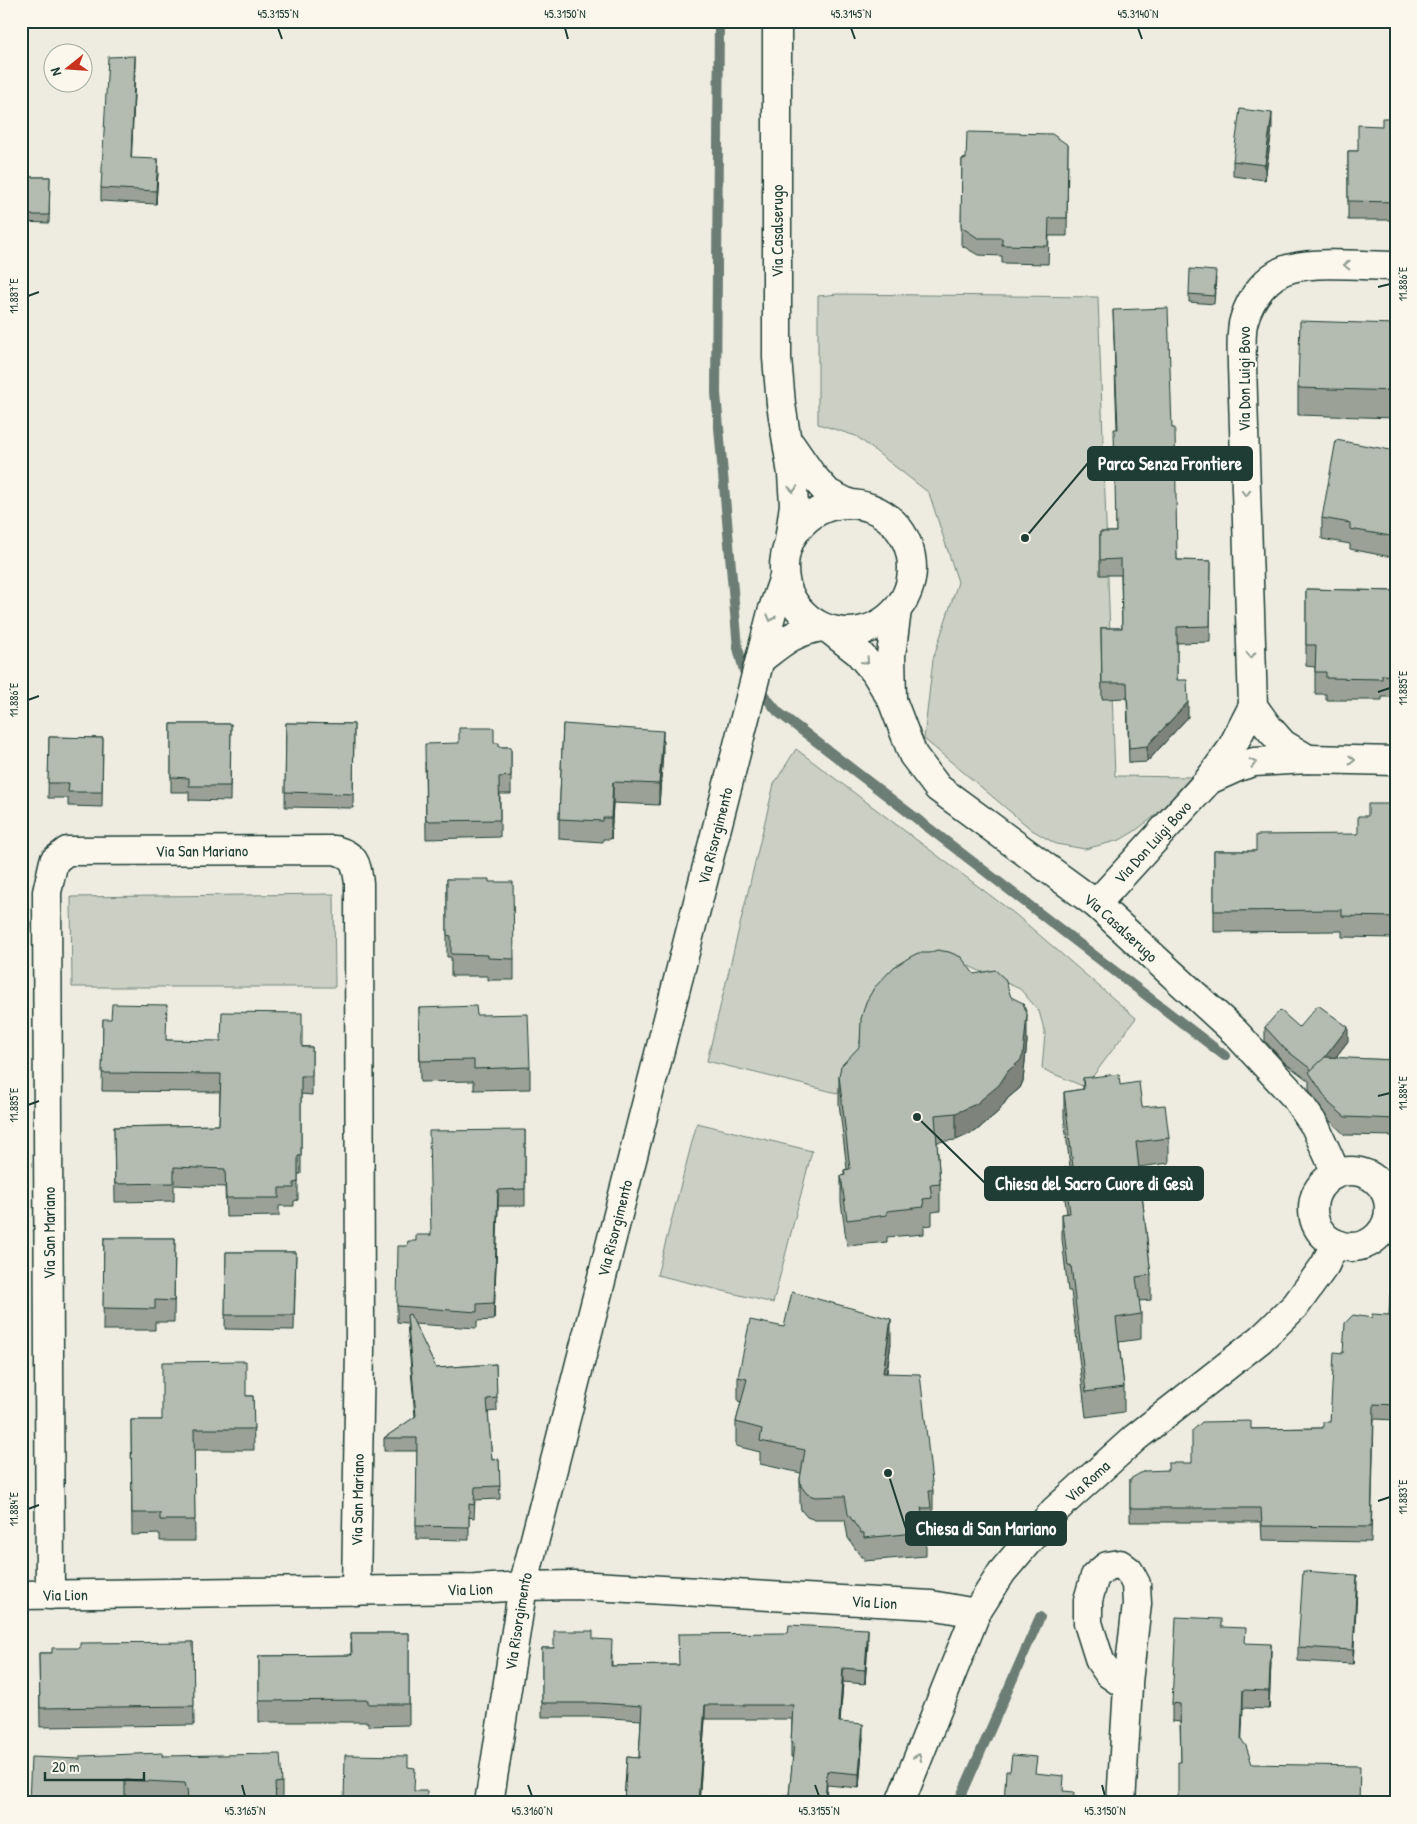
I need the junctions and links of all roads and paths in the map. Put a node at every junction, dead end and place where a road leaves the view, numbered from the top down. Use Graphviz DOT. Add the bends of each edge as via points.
graph roads {
  1 [pos="777,21"];
  2 [pos="1396,266"];
  3 [pos="788,440"];
  4 [pos="848,503"];
  5 [pos="789,541"];
  6 [pos="784,577"];
  7 [pos="898,610"];
  8 [pos="826,628"];
  9 [pos="760,662"];
  10 [pos="892,700"];
  11 [pos="1253,706"];
  12 [pos="1308,758"];
  13 [pos="1396,761"];
  14 [pos="1208,781"];
  15 [pos="1096,904"];
  16 [pos="1336,1173"];
  17 [pos="1386,1179"];
  18 [pos="1386,1241"];
  19 [pos="1335,1243"];
  20 [pos="523,1586"];
  21 [pos="356,1591"];
  22 [pos="21,1595"];
  23 [pos="50,1595"];
  24 [pos="976,1613"];
  25 [pos="1128,1687"];
  26 [pos="488,1803"];
  27 [pos="900,1803"];
  28 [pos="1121,1803"];
  1 -- 3 [label="street, Via Casalserugo" via="777,358"];
  2 -- 11 [label="street, Via Don Luigi Bovo, one-way" via="1310,265 1290,268 1257,292 1244,321 1242,366"];
  3 -- 4 [label="street" via="828,493"];
  3 -- 5 [label="street, Via Casalserugo, one-way" via="794,505"];
  4 -- 5 [label="street" via="813,513"];
  4 -- 7 [label="street" via="883,513 897,525 907,541 912,558 912,577"];
  5 -- 6 [label="street" via="784,558"];
  6 -- 8 [label="street" via="800,610"];
  6 -- 9 [label="street, Via Risorgimento, one-way"];
  7 -- 8 [label="street" via="867,630 849,633"];
  7 -- 10 [label="street, Via Casalserugo" via="891,655"];
  8 -- 9 [label="street" via="805,630 790,636"];
  8 -- 10 [label="street, Via Casalserugo, one-way" via="858,652"];
  9 -- 20 [label="street, Via Risorgimento"];
  10 -- 15 [label="street, Via Casalserugo" via="913,755 938,788"];
  11 -- 12 [label="street, Via Don Luigi Bovo" via="1284,744"];
  11 -- 14 [label="street, Via Don Luigi Bovo" via="1230,751"];
  12 -- 13 [label="street, Via Don Luigi Bovo, one-way"];
  14 -- 12 [label="street, Via Don Luigi Bovo, one-way" via="1254,762"];
  14 -- 15 [label="street, Via Don Luigi Bovo"];
  15 -- 16 [label="street, Via Casalserugo" via="1235,1032 1295,1097 1315,1126"];
  16 -- 17 [label="street" via="1357,1171"];
  16 -- 19 [label="street" via="1319,1187 1313,1208 1319,1229"];
  17 -- 18 [label="street" via="1383,1188 1390,1208"];
  18 -- 19 [label="street" via="1356,1247"];
  19 -- 24 [label="street, Via Roma" via="1325,1265 1296,1305 1261,1339 1135,1438 1054,1511 1002,1572"];
  20 -- 21 [label="street, Via Lion" via="476,1590"];
  20 -- 24 [label="street, Via Lion" via="574,1584 921,1604"];
  20 -- 26 [label="street, Via Risorgimento"];
  21 -- 23 [label="street, Via Lion"];
  21 -- 23 [label="street, Via San Mariano" via="360,1348 360,883 356,862 348,854 335,850 67,851 54,861 47,892"];
  22 -- 23 [label="street, Via Lion"];
  27 -- 24 [label="street, Via Roma, one-way"];
  25 -- 28 [label="street"];
}
